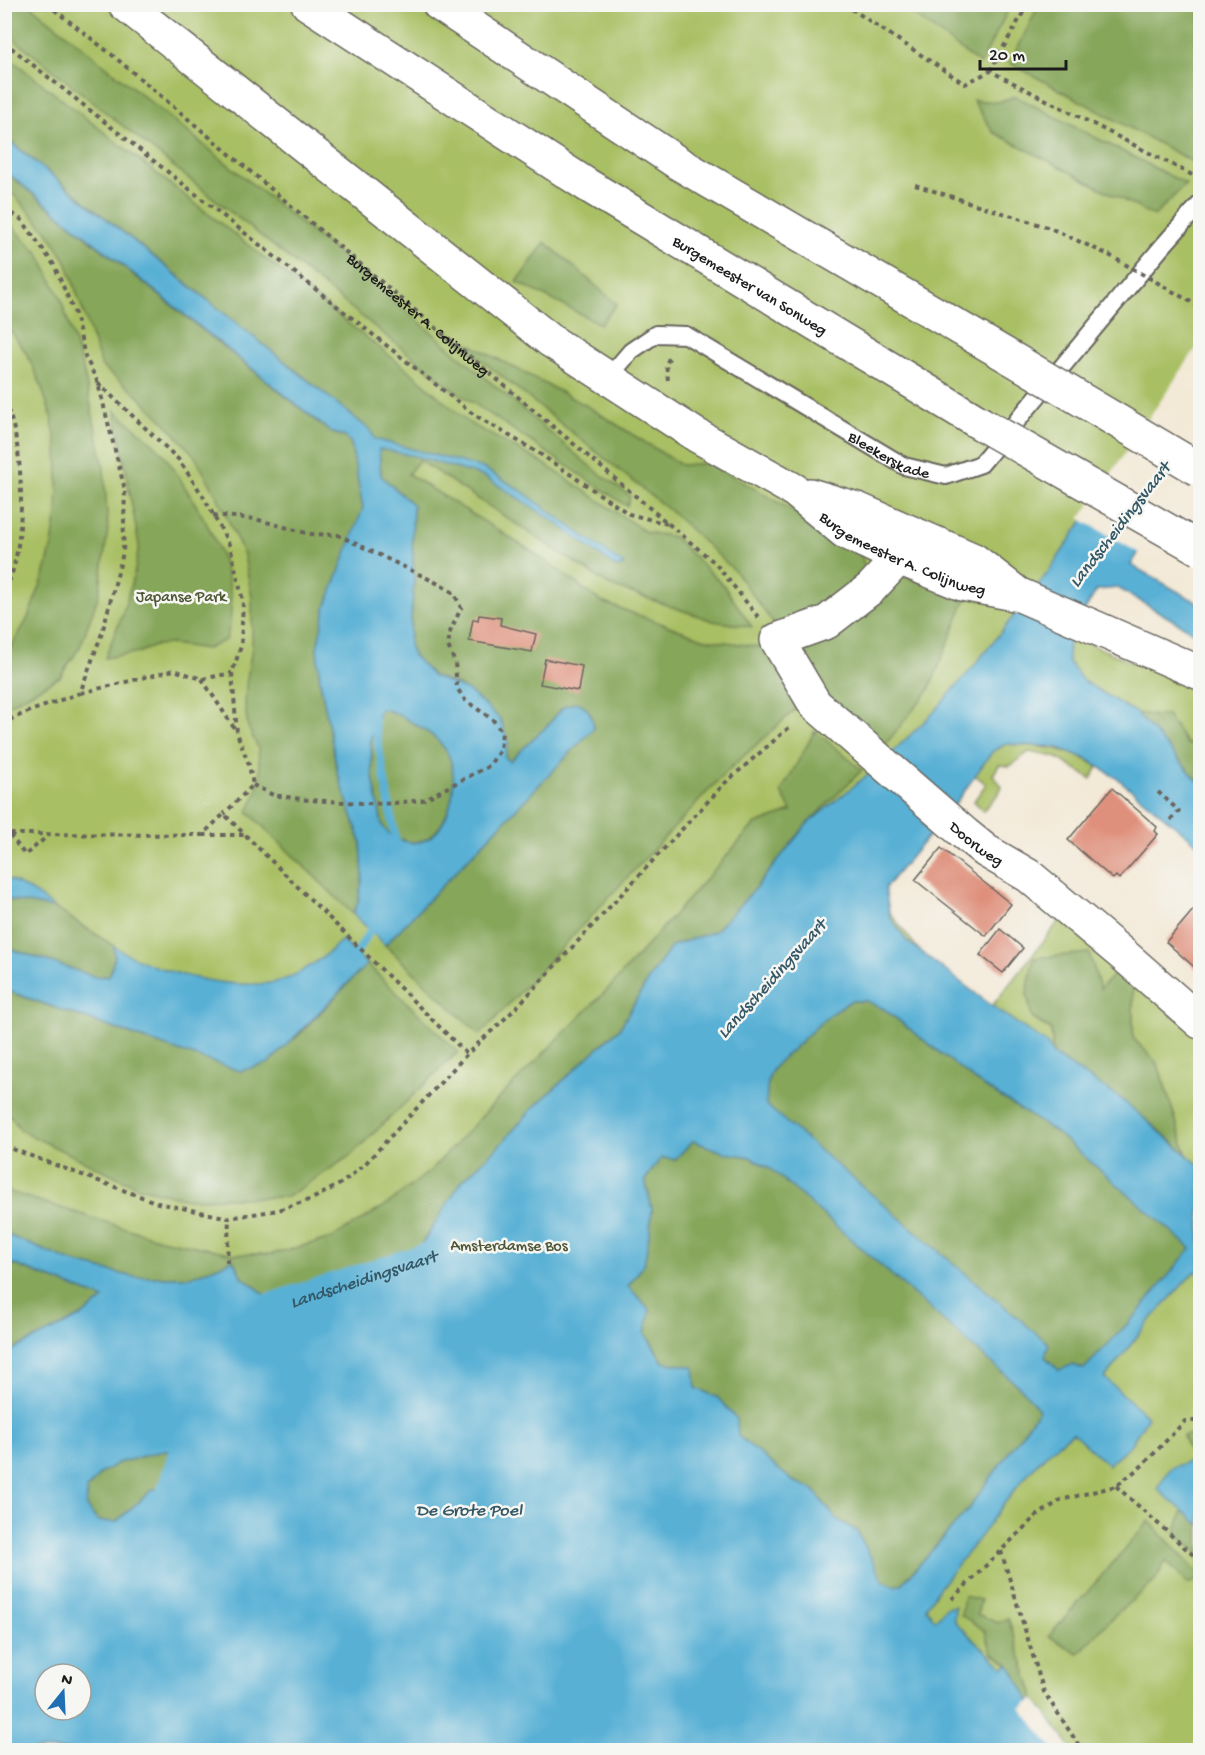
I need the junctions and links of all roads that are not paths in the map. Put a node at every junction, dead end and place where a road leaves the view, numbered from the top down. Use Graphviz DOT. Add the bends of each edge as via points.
graph roads {
  1 [pos="125,4"];
  2 [pos="308,4"];
  3 [pos="439,4"];
  4 [pos="1200,204"];
  5 [pos="608,378"];
  6 [pos="1200,470"];
  7 [pos="908,547"];
  8 [pos="1200,549"];
  9 [pos="1200,673"];
  10 [pos="1200,1022"];
  1 -- 5 [label="main road, Burgemeester A. Colijnweg" via="498,300"];
  2 -- 8 [label="main road, Burgemeester van Sonweg, bridge" via="587,185 978,422"];
  3 -- 6 [label="main road, bridge" via="678,163"];
  4 -- 5 [label="lane, Bleekerskade" via="981,464 946,476 904,466 686,335 656,334 631,351"];
  5 -- 7 [label="main road, Burgemeester A. Colijnweg" via="696,435 794,490 857,509"];
  7 -- 9 [label="main road, Burgemeester A. Colijnweg" via="974,560 1020,596"];
  7 -- 10 [label="main road, Doorweg" via="872,588 827,622 777,640 815,704 965,834 1029,876"];
}
